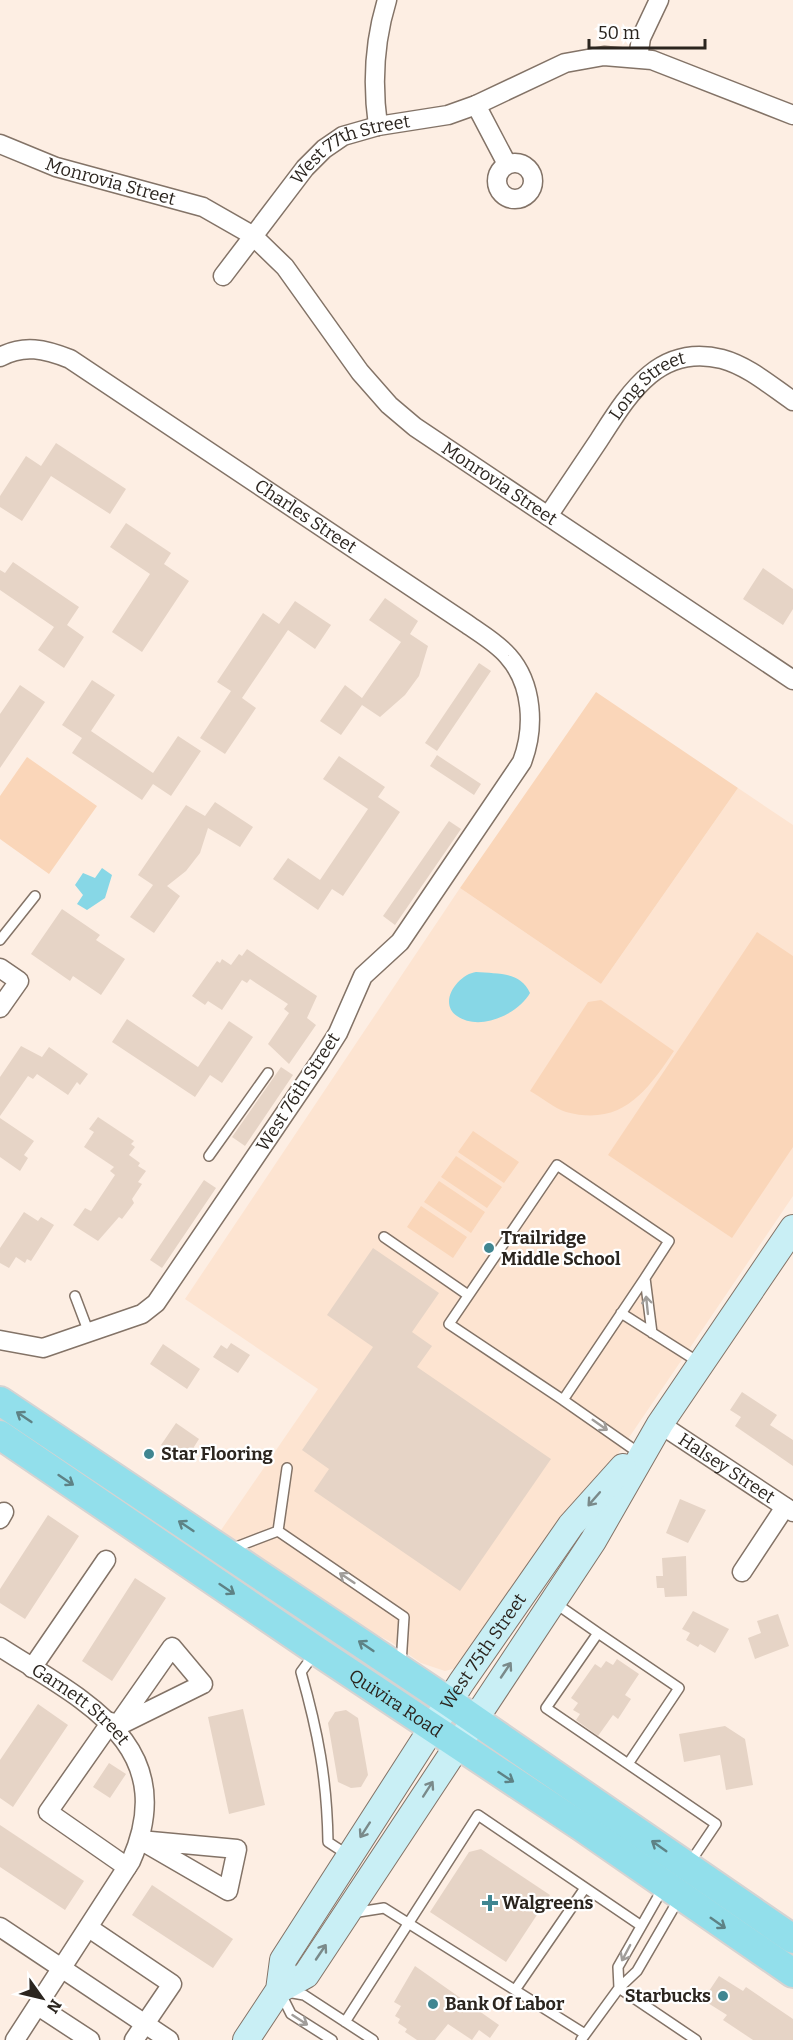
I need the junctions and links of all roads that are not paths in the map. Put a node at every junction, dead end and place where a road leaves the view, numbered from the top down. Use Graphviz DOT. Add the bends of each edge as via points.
graph roads {
  1 [pos="387,0"];
  2 [pos="659,0"];
  3 [pos="638,58"];
  4 [pos="476,105"];
  5 [pos="793,115"];
  6 [pos="378,126"];
  7 [pos="0,144"];
  8 [pos="507,164"];
  9 [pos="252,235"];
  10 [pos="223,276"];
  11 [pos="0,357"];
  12 [pos="793,400"];
  13 [pos="548,516"];
  14 [pos="793,680"];
  15 [pos="530,707"];
  16 [pos="35,896"];
  17 [pos="0,940"];
  18 [pos="0,968"];
  19 [pos="0,1008"];
  20 [pos="268,1073"];
  21 [pos="209,1156"];
  22 [pos="793,1228"];
  23 [pos="384,1237"];
  24 [pos="645,1278"];
  25 [pos="468,1295"];
  26 [pos="75,1296"];
  27 [pos="621,1313"];
  28 [pos="652,1332"];
  29 [pos="89,1333"];
  30 [pos="0,1340"];
  31 [pos="701,1364"];
  32 [pos="563,1400"];
  33 [pos="0,1401"];
  34 [pos="660,1424"];
  35 [pos="0,1435"];
  36 [pos="636,1451"];
  37 [pos="287,1468"];
  38 [pos="789,1509"];
  39 [pos="278,1531"];
  40 [pos="225,1551"];
  41 [pos="106,1560"];
  42 [pos="742,1572"];
  43 [pos="553,1602"];
  44 [pos="598,1633"];
  45 [pos="0,1647"];
  46 [pos="317,1651"];
  47 [pos="32,1668"];
  48 [pos="400,1669"];
  49 [pos="449,1702"];
  50 [pos="474,1719"];
  51 [pos="113,1725"];
  52 [pos="431,1728"];
  53 [pos="457,1745"];
  54 [pos="628,1764"];
  55 [pos="140,1840"];
  56 [pos="348,1856"];
  57 [pos="687,1866"];
  58 [pos="127,1867"];
  59 [pos="585,1888"];
  60 [pos="672,1890"];
  61 [pos="347,1913"];
  62 [pos="408,1923"];
  63 [pos="640,1925"];
  64 [pos="0,1926"];
  65 [pos="89,1928"];
  66 [pos="793,1939"];
  67 [pos="63,1969"];
  68 [pos="793,1973"];
  69 [pos="619,1988"];
  70 [pos="279,1990"];
  71 [pos="515,1990"];
  72 [pos="38,2006"];
  73 [pos="345,2022"];
  74 [pos="145,2024"];
  75 [pos="583,2037"];
  76 [pos="15,2040"];
  77 [pos="90,2040"];
  78 [pos="134,2040"];
  79 [pos="169,2040"];
  80 [pos="246,2040"];
  81 [pos="332,2040"];
  82 [pos="373,2040"];
  83 [pos="696,2040"];
  1 -- 6 [label="street" via="380,23 375,70"];
  2 -- 3 [label="street" via="641,38"];
  3 -- 4 [label="street, West 77th Street" via="604,57 565,63"];
  3 -- 5 [label="street, West 77th Street"];
  4 -- 6 [label="street, West 77th Street" via="427,120"];
  4 -- 8 [label="street"];
  6 -- 9 [label="street, West 77th Street" via="343,136 324,148"];
  7 -- 9 [label="street, Monrovia Street" via="56,167 203,207"];
  9 -- 10 [label="street"];
  9 -- 13 [label="street, Monrovia Street" via="285,267 360,372 389,405 446,449"];
  11 -- 15 [label="street, Charles Street" via="27,348 52,351 70,359 487,638 508,655 519,672"];
  12 -- 13 [label="street, Long Street" via="739,365 721,359 696,356 654,370 628,396"];
  13 -- 14 [label="street, Monrovia Street"];
  15 -- 29 [label="street, West 76th Street" via="527,749 522,762 400,942 363,976 338,1033 156,1303 142,1314"];
  16 -- 17 [label="lane"];
  18 -- 19 [label="street" via="19,981"];
  20 -- 21 [label="lane"];
  22 -- 31 [label="main road, West 75th Street"];
  23 -- 25 [label="lane"];
  24 -- 25 [label="lane" via="669,1241 556,1165"];
  24 -- 27 [label="lane"];
  28 -- 24 [label="lane, one-way"];
  25 -- 32 [label="lane" via="449,1324"];
  26 -- 29 [label="lane"];
  27 -- 28 [label="lane"];
  27 -- 32 [label="lane"];
  28 -- 31 [label="lane"];
  29 -- 30 [label="street, West 76th Street" via="43,1348"];
  31 -- 34 [label="main road, West 75th Street"];
  32 -- 36 [label="lane, one-way"];
  40 -- 33 [label="main road, Quivira Road, one-way"];
  34 -- 36 [label="main road, West 75th Street"];
  34 -- 38 [label="street, Halsey Street"];
  34 -- 43 [label="main road, West 75th Street"];
  35 -- 46 [label="main road, Quivira Road, one-way"];
  36 -- 49 [label="main road, West 75th Street, one-way" via="572,1525"];
  37 -- 39 [label="lane"];
  38 -- 42 [label="street"];
  39 -- 40 [label="lane"];
  48 -- 39 [label="lane, one-way" via="404,1617"];
  48 -- 40 [label="main road, Quivira Road, one-way"];
  41 -- 47 [label="street"];
  43 -- 44 [label="lane"];
  50 -- 43 [label="main road, West 75th Street, one-way"];
  44 -- 54 [label="lane" via="679,1688"];
  44 -- 54 [label="lane" via="546,1708"];
  45 -- 47 [label="street, Garnett Street"];
  46 -- 52 [label="main road, Quivira Road"];
  46 -- 56 [label="lane" via="301,1672 324,1767 328,1842"];
  47 -- 51 [label="street, Garnett Street"];
  48 -- 49 [label="main road, Quivira Road"];
  49 -- 50 [label="main road, Quivira Road"];
  49 -- 52 [label="main road, West 75th Street"];
  50 -- 53 [label="main road, West 75th Street"];
  57 -- 50 [label="main road, Quivira Road, one-way"];
  51 -- 51 [label="street" via="203,1684 172,1647"];
  51 -- 55 [label="street, Garnett Street" via="134,1757 141,1778 145,1800"];
  51 -- 58 [label="street" via="48,1812"];
  52 -- 53 [label="main road, Quivira Road"];
  52 -- 56 [label="main road, West 75th Street, one-way"];
  53 -- 60 [label="main road, Quivira Road, one-way"];
  61 -- 53 [label="main road, West 75th Street, one-way"];
  54 -- 57 [label="lane" via="716,1824"];
  55 -- 55 [label="street" via="218,1885 228,1891 237,1849"];
  55 -- 58 [label="street, Garnett Street"];
  56 -- 70 [label="main road, West 75th Street" via="283,1960"];
  57 -- 60 [label="main road"];
  57 -- 66 [label="main road, Quivira Road"];
  58 -- 65 [label="street, Garnett Street"];
  59 -- 62 [label="lane" via="478,1815"];
  59 -- 63 [label="lane"];
  59 -- 71 [label="lane"];
  60 -- 63 [label="lane"];
  60 -- 68 [label="main road, Quivira Road, one-way"];
  60 -- 69 [label="lane" via="637,1971"];
  61 -- 62 [label="lane" via="384,1908"];
  70 -- 61 [label="main road, West 75th Street, one-way" via="306,1975"];
  62 -- 71 [label="lane"];
  62 -- 73 [label="lane"];
  63 -- 69 [label="lane, one-way" via="618,1967"];
  64 -- 67 [label="street"];
  65 -- 67 [label="street, Garnett Street"];
  65 -- 74 [label="street" via="172,1984"];
  67 -- 72 [label="street, Garnett Street"];
  67 -- 74 [label="street"];
  69 -- 75 [label="lane"];
  69 -- 83 [label="lane"];
  70 -- 73 [label="lane" via="304,1995"];
  70 -- 80 [label="main road, West 75th Street"];
  70 -- 81 [label="lane, one-way" via="291,2014"];
  71 -- 75 [label="lane"];
  72 -- 76 [label="street, Garnett Street"];
  72 -- 77 [label="street"];
  73 -- 82 [label="lane"];
  74 -- 78 [label="street"];
  74 -- 79 [label="street"];
}
